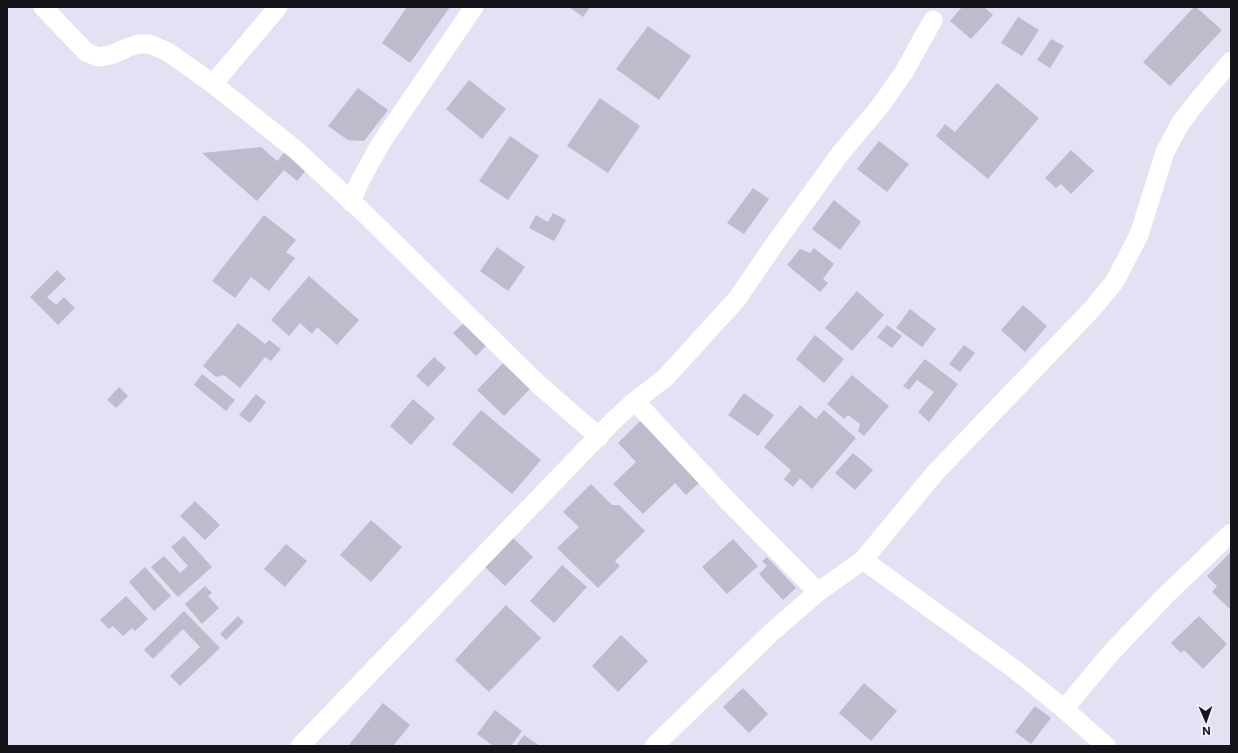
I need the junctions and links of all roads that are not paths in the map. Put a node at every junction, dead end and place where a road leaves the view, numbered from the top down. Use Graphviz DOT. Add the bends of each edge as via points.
graph roads {
  1 [pos="43,7"];
  2 [pos="278,7"];
  3 [pos="474,7"];
  4 [pos="933,20"];
  5 [pos="1231,61"];
  6 [pos="213,84"];
  7 [pos="351,202"];
  8 [pos="635,401"];
  9 [pos="599,437"];
  10 [pos="1231,533"];
  11 [pos="863,560"];
  12 [pos="818,592"];
  13 [pos="1064,709"];
  14 [pos="300,746"];
  15 [pos="654,746"];
  16 [pos="1106,746"];
  1 -- 6 [label="street" via="86,52 98,57 111,55 139,44 149,44 168,52"];
  2 -- 6 [label="street"];
  3 -- 7 [label="street" via="380,144"];
  4 -- 8 [label="street" via="885,100 840,154 737,299 665,378"];
  5 -- 11 [label="street" via="1176,131 1166,152 1139,235 1115,281 1093,308 935,473"];
  6 -- 7 [label="street" via="296,150"];
  7 -- 9 [label="street" via="538,384"];
  8 -- 9 [label="street"];
  8 -- 12 [label="street"];
  9 -- 14 [label="street"];
  10 -- 13 [label="street" via="1164,596 1110,654"];
  11 -- 12 [label="street"];
  11 -- 13 [label="street" via="1013,668"];
  12 -- 15 [label="street"];
  13 -- 16 [label="street"];
}
